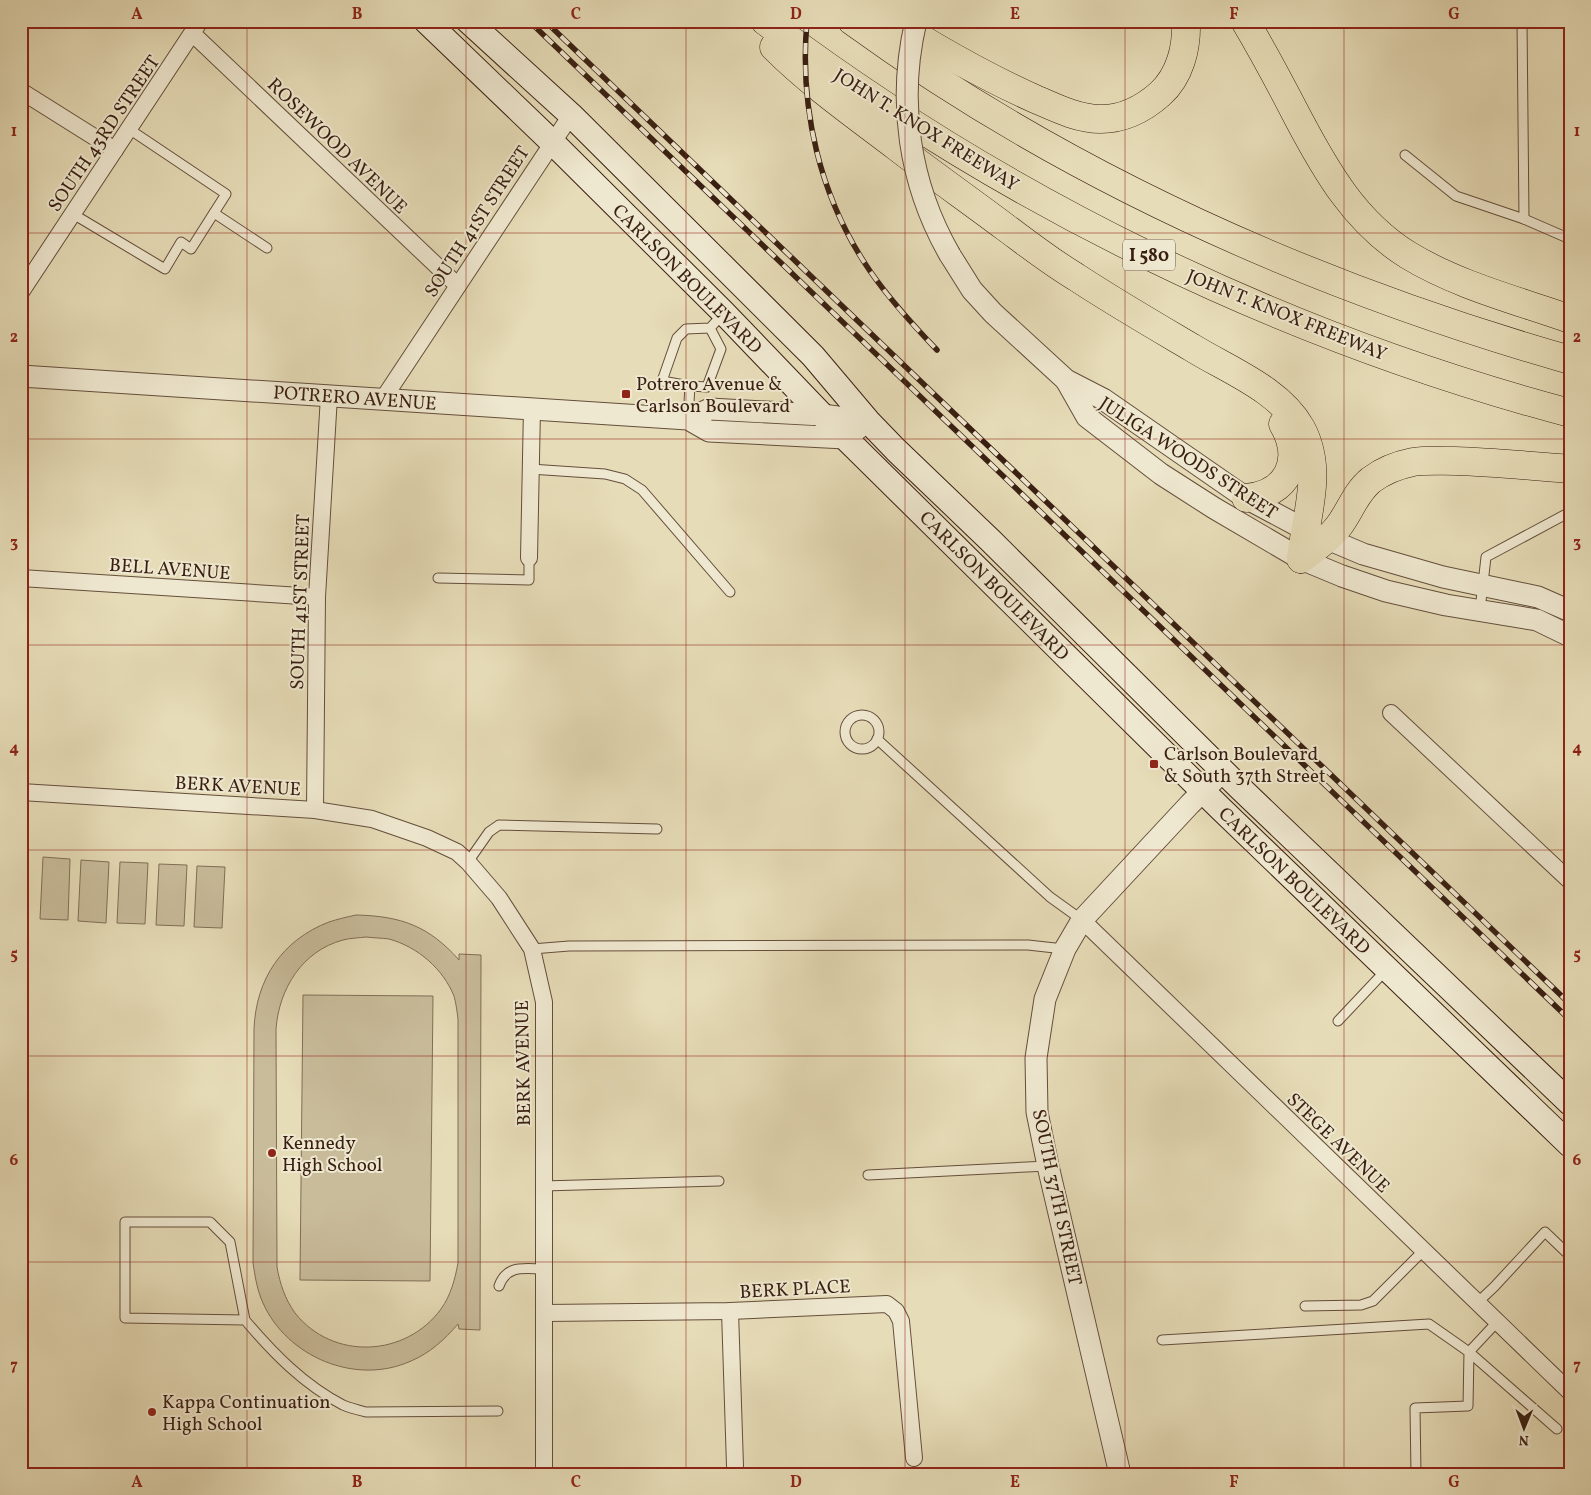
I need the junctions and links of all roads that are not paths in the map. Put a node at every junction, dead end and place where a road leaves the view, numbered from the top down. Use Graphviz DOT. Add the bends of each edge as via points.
graph roads {
  1 [pos="426,21"];
  2 [pos="468,21"];
  3 [pos="748,21"];
  4 [pos="765,21"];
  5 [pos="852,21"];
  6 [pos="892,21"];
  7 [pos="916,21"];
  8 [pos="1186,21"];
  9 [pos="1245,21"];
  10 [pos="1522,21"];
  11 [pos="197,27"];
  12 [pos="21,91"];
  13 [pos="570,115"];
  14 [pos="129,129"];
  15 [pos="552,142"];
  16 [pos="116,150"];
  17 [pos="1405,155"];
  18 [pos="214,213"];
  19 [pos="73,214"];
  20 [pos="1524,219"];
  21 [pos="1570,239"];
  22 [pos="267,248"];
  23 [pos="456,285"];
  24 [pos="21,292"];
  25 [pos="1570,319"];
  26 [pos="717,320"];
  27 [pos="1570,360"];
  28 [pos="1225,368"];
  29 [pos="21,376"];
  30 [pos="1066,380"];
  31 [pos="690,386"];
  32 [pos="329,396"];
  33 [pos="382,399"];
  34 [pos="532,408"];
  35 [pos="1570,413"];
  36 [pos="822,415"];
  37 [pos="688,419"];
  38 [pos="868,421"];
  39 [pos="845,438"];
  40 [pos="1570,469"];
  41 [pos="530,470"];
  42 [pos="1246,498"];
  43 [pos="1570,512"];
  44 [pos="1316,534"];
  45 [pos="529,558"];
  46 [pos="1301,559"];
  47 [pos="21,578"];
  48 [pos="438,578"];
  49 [pos="1483,585"];
  50 [pos="730,592"];
  51 [pos="317,597"];
  52 [pos="1480,610"];
  53 [pos="1570,610"];
  54 [pos="1570,636"];
  55 [pos="1391,713"];
  56 [pos="877,739"];
  57 [pos="1223,771"];
  58 [pos="1203,791"];
  59 [pos="21,792"];
  60 [pos="314,810"];
  61 [pos="657,829"];
  62 [pos="468,862"];
  63 [pos="1570,881"];
  64 [pos="1082,920"];
  65 [pos="532,949"];
  66 [pos="1065,949"];
  67 [pos="1388,969"];
  68 [pos="1338,1021"];
  69 [pos="1570,1103"];
  70 [pos="1570,1144"];
  71 [pos="1048,1166"];
  72 [pos="868,1175"];
  73 [pos="719,1182"];
  74 [pos="544,1186"];
  75 [pos="1423,1251"];
  76 [pos="1570,1256"];
  77 [pos="544,1269"];
  78 [pos="499,1286"];
  79 [pos="1477,1303"];
  80 [pos="1305,1306"];
  81 [pos="730,1311"];
  82 [pos="545,1313"];
  83 [pos="245,1320"];
  84 [pos="1497,1322"];
  85 [pos="1162,1340"];
  86 [pos="1468,1352"];
  87 [pos="1570,1392"];
  88 [pos="498,1411"];
  89 [pos="1557,1430"];
  90 [pos="914,1458"];
  91 [pos="735,1466"];
  92 [pos="544,1474"];
  93 [pos="1120,1474"];
  94 [pos="1416,1474"];
  1 -- 15 [label="main road, CARLSON BOULEVARD"];
  2 -- 13 [label="main road, CARLSON BOULEVARD"];
  3 -- 28 [label="highway" via="825,91 1044,256"];
  4 -- 35 [label="highway, JOHN T. KNOX FREEWAY / I 580" via="919,128 1025,191 1134,248 1238,296 1371,350"];
  5 -- 27 [label="highway, I 580" via="956,91 1020,129 1188,218 1293,265 1398,306"];
  6 -- 8 [label="highway" via="966,65 1026,95 1075,115 1102,119 1127,115 1162,92 1183,56"];
  7 -- 30 [label="street, JULIGA WOODS STREET, bridge" via="907,88 908,116 911,148 926,206 950,256 972,290"];
  9 -- 25 [label="highway" via="1329,174 1351,206 1376,232 1440,272"];
  10 -- 20 [label="lane"];
  11 -- 14 [label="street, SOUTH 43RD STREET"];
  11 -- 23 [label="street, ROSEWOOD AVENUE"];
  12 -- 16 [label="street"];
  13 -- 15 [label="street, SOUTH 41ST STREET"];
  13 -- 38 [label="main road, CARLSON BOULEVARD" via="813,356"];
  14 -- 16 [label="street, SOUTH 43RD STREET"];
  14 -- 18 [label="lane" via="226,194"];
  15 -- 23 [label="street, SOUTH 41ST STREET"];
  15 -- 26 [label="main road, CARLSON BOULEVARD"];
  16 -- 19 [label="street, SOUTH 43RD STREET"];
  17 -- 20 [label="lane" via="1456,196"];
  18 -- 19 [label="lane" via="190,248 181,242 165,269"];
  18 -- 22 [label="lane"];
  19 -- 24 [label="street, SOUTH 43RD STREET"];
  20 -- 21 [label="lane"];
  23 -- 33 [label="street, SOUTH 41ST STREET"];
  26 -- 31 [label="lane" via="721,349 707,386"];
  26 -- 31 [label="lane" via="686,329 677,338 662,381"];
  26 -- 36 [label="main road, CARLSON BOULEVARD"];
  28 -- 42 [label="highway" via="1276,414 1288,434 1292,449 1290,469 1280,485 1265,494"];
  28 -- 44 [label="highway" via="1276,397 1302,429 1310,448 1314,476 1312,495"];
  29 -- 32 [label="street, POTRERO AVENUE"];
  30 -- 42 [label="street, JULIGA WOODS STREET" via="1103,400"];
  30 -- 46 [label="street, JULIGA WOODS STREET" via="1087,417 1161,474"];
  31 -- 37 [label="lane"];
  32 -- 33 [label="street, POTRERO AVENUE"];
  32 -- 51 [label="street, SOUTH 41ST STREET"];
  33 -- 34 [label="street, POTRERO AVENUE"];
  34 -- 37 [label="street, POTRERO AVENUE"];
  34 -- 41 [label="street"];
  36 -- 37 [label="street, POTRERO AVENUE" via="710,409"];
  36 -- 38 [label="street, POTRERO AVENUE"];
  36 -- 39 [label="main road, CARLSON BOULEVARD"];
  37 -- 39 [label="street, POTRERO AVENUE" via="708,431"];
  38 -- 39 [label="street"];
  38 -- 57 [label="main road, CARLSON BOULEVARD"];
  39 -- 58 [label="main road, CARLSON BOULEVARD"];
  40 -- 44 [label="highway" via="1465,461 1403,464 1379,475 1365,486 1340,526"];
  41 -- 45 [label="street"];
  41 -- 50 [label="lane" via="605,474 625,479 642,490"];
  42 -- 44 [label="street, JULIGA WOODS STREET"];
  43 -- 49 [label="lane" via="1486,557"];
  44 -- 46 [label="highway"];
  44 -- 49 [label="street, JULIGA WOODS STREET" via="1385,562"];
  45 -- 48 [label="lane" via="529,580"];
  46 -- 52 [label="street, JULIGA WOODS STREET" via="1386,591"];
  47 -- 51 [label="street, BELL AVENUE"];
  49 -- 52 [label="lane"];
  49 -- 53 [label="street, JULIGA WOODS STREET" via="1538,597"];
  51 -- 60 [label="street, SOUTH 41ST STREET"];
  52 -- 54 [label="street, JULIGA WOODS STREET" via="1537,620"];
  55 -- 63 [label="street"];
  56 -- 64 [label="lane" via="1050,897"];
  57 -- 58 [label="street, SOUTH 37TH STREET"];
  57 -- 69 [label="main road, CARLSON BOULEVARD"];
  58 -- 64 [label="street, SOUTH 37TH STREET"];
  58 -- 67 [label="main road, CARLSON BOULEVARD"];
  59 -- 60 [label="street, BERK AVENUE"];
  60 -- 62 [label="street, BERK AVENUE" via="372,819 427,838 457,852"];
  61 -- 62 [label="lane" via="499,825 489,832"];
  62 -- 65 [label="street, BERK AVENUE" via="499,898"];
  64 -- 66 [label="street, SOUTH 37TH STREET"];
  64 -- 75 [label="street, STEGE AVENUE"];
  65 -- 66 [label="lane" via="569,946 1028,945"];
  65 -- 74 [label="street, BERK AVENUE" via="544,1002"];
  66 -- 71 [label="street, SOUTH 37TH STREET" via="1045,999 1036,1058 1037,1112"];
  67 -- 68 [label="lane"];
  67 -- 70 [label="main road, CARLSON BOULEVARD"];
  71 -- 72 [label="lane"];
  71 -- 93 [label="street, SOUTH 37TH STREET"];
  73 -- 74 [label="lane"];
  74 -- 77 [label="street, BERK AVENUE"];
  75 -- 79 [label="street, STEGE AVENUE"];
  75 -- 80 [label="lane" via="1373,1301"];
  76 -- 79 [label="lane" via="1545,1232"];
  77 -- 78 [label="lane" via="510,1271 503,1276"];
  77 -- 82 [label="street, BERK AVENUE"];
  79 -- 84 [label="street, STEGE AVENUE"];
  81 -- 82 [label="street, BERK PLACE"];
  81 -- 90 [label="street, BERK PLACE" via="888,1304 901,1321"];
  81 -- 91 [label="street"];
  82 -- 92 [label="street, BERK AVENUE"];
  83 -- 83 [label="lane" via="230,1242 210,1222 125,1222 125,1318"];
  83 -- 88 [label="lane" via="292,1370 344,1406 366,1412"];
  84 -- 86 [label="lane"];
  84 -- 87 [label="street, STEGE AVENUE"];
  85 -- 86 [label="lane" via="1429,1324"];
  86 -- 89 [label="lane"];
  86 -- 94 [label="lane" via="1468,1406 1415,1408"];
}
